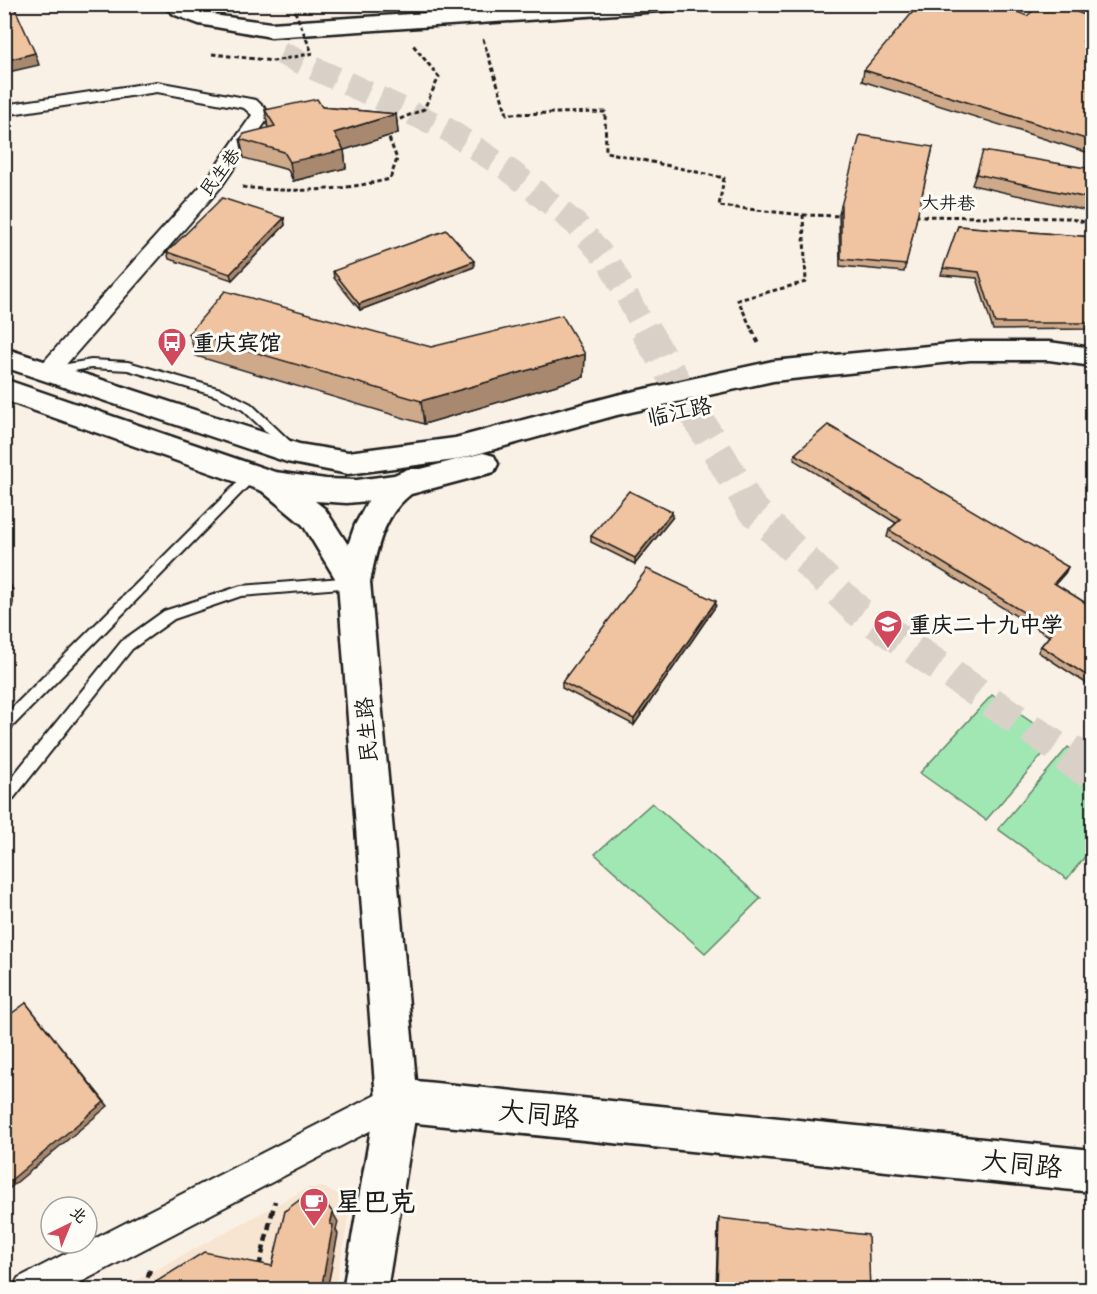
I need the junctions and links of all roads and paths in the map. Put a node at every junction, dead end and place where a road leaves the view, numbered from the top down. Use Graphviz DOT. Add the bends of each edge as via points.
graph roads {
  1 [pos="171,4"];
  2 [pos="216,4"];
  3 [pos="292,4"];
  4 [pos="405,4"];
  5 [pos="676,4"];
  6 [pos="269,21"];
  7 [pos="225,25"];
  8 [pos="483,39"];
  9 [pos="410,42"];
  10 [pos="312,53"];
  11 [pos="212,54"];
  12 [pos="277,57"];
  13 [pos="4,110"];
  14 [pos="214,183"];
  15 [pos="803,215"];
  16 [pos="849,216"];
  17 [pos="906,216"];
  18 [pos="1092,224"];
  19 [pos="4,357"];
  20 [pos="1092,357"];
  21 [pos="48,371"];
  22 [pos="773,371"];
  23 [pos="1092,375"];
  24 [pos="4,389"];
  25 [pos="455,449"];
  26 [pos="262,479"];
  27 [pos="402,484"];
  28 [pos="354,582"];
  29 [pos="4,726"];
  30 [pos="4,800"];
  31 [pos="397,1100"];
  32 [pos="1092,1171"];
  33 [pos="275,1201"];
  34 [pos="151,1266"];
  35 [pos="258,1269"];
  36 [pos="30,1290"];
  37 [pos="144,1290"];
  38 [pos="365,1290"];
  1 -- 7 [label="main road"];
  2 -- 6 [label="main road"];
  3 -- 10 [label="path, bridge"];
  4 -- 6 [label="main road"];
  5 -- 6 [label="main road"];
  6 -- 7 [label="main road"];
  7 -- 12 [label="main road"];
  8 -- 15 [label="path" via="507,114 606,112 606,153 724,178 719,206"];
  9 -- 14 [label="path" via="439,77 424,109 385,126 397,159 390,179 362,187 278,192"];
  11 -- 12 [label="path"];
  13 -- 14 [label="street, 民生巷" via="157,87 250,104 262,114"];
  14 -- 21 [label="street, 民生巷"];
  15 -- 16 [label="path"];
  15 -- 22 [label="path" via="806,282 738,300"];
  17 -- 18 [label="path, 大井巷" via="1068,218"];
  19 -- 21 [label="main road"];
  20 -- 22 [label="main road, 临江路" via="1049,351 970,351"];
  21 -- 25 [label="main road" via="321,460 369,462"];
  22 -- 25 [label="main road, 临江路" via="617,405"];
  23 -- 27 [label="main road, 临江路" via="1050,369 968,370 782,389 630,421"];
  24 -- 26 [label="main road, 民生路"];
  25 -- 27 [label="main road"];
  26 -- 27 [label="main road, 临江路" via="314,490 356,491"];
  26 -- 28 [label="main road, 民生路" via="314,516"];
  26 -- 29 [label="lane"];
  27 -- 28 [label="main road" via="373,516"];
  28 -- 30 [label="lane" via="241,591 169,615 127,645"];
  28 -- 31 [label="main road, 民生路"];
  31 -- 32 [label="main road, 大同路"];
  31 -- 36 [label="street"];
  31 -- 38 [label="main road, 民生路"];
  33 -- 35 [label="path"];
  34 -- 37 [label="path"];
}
